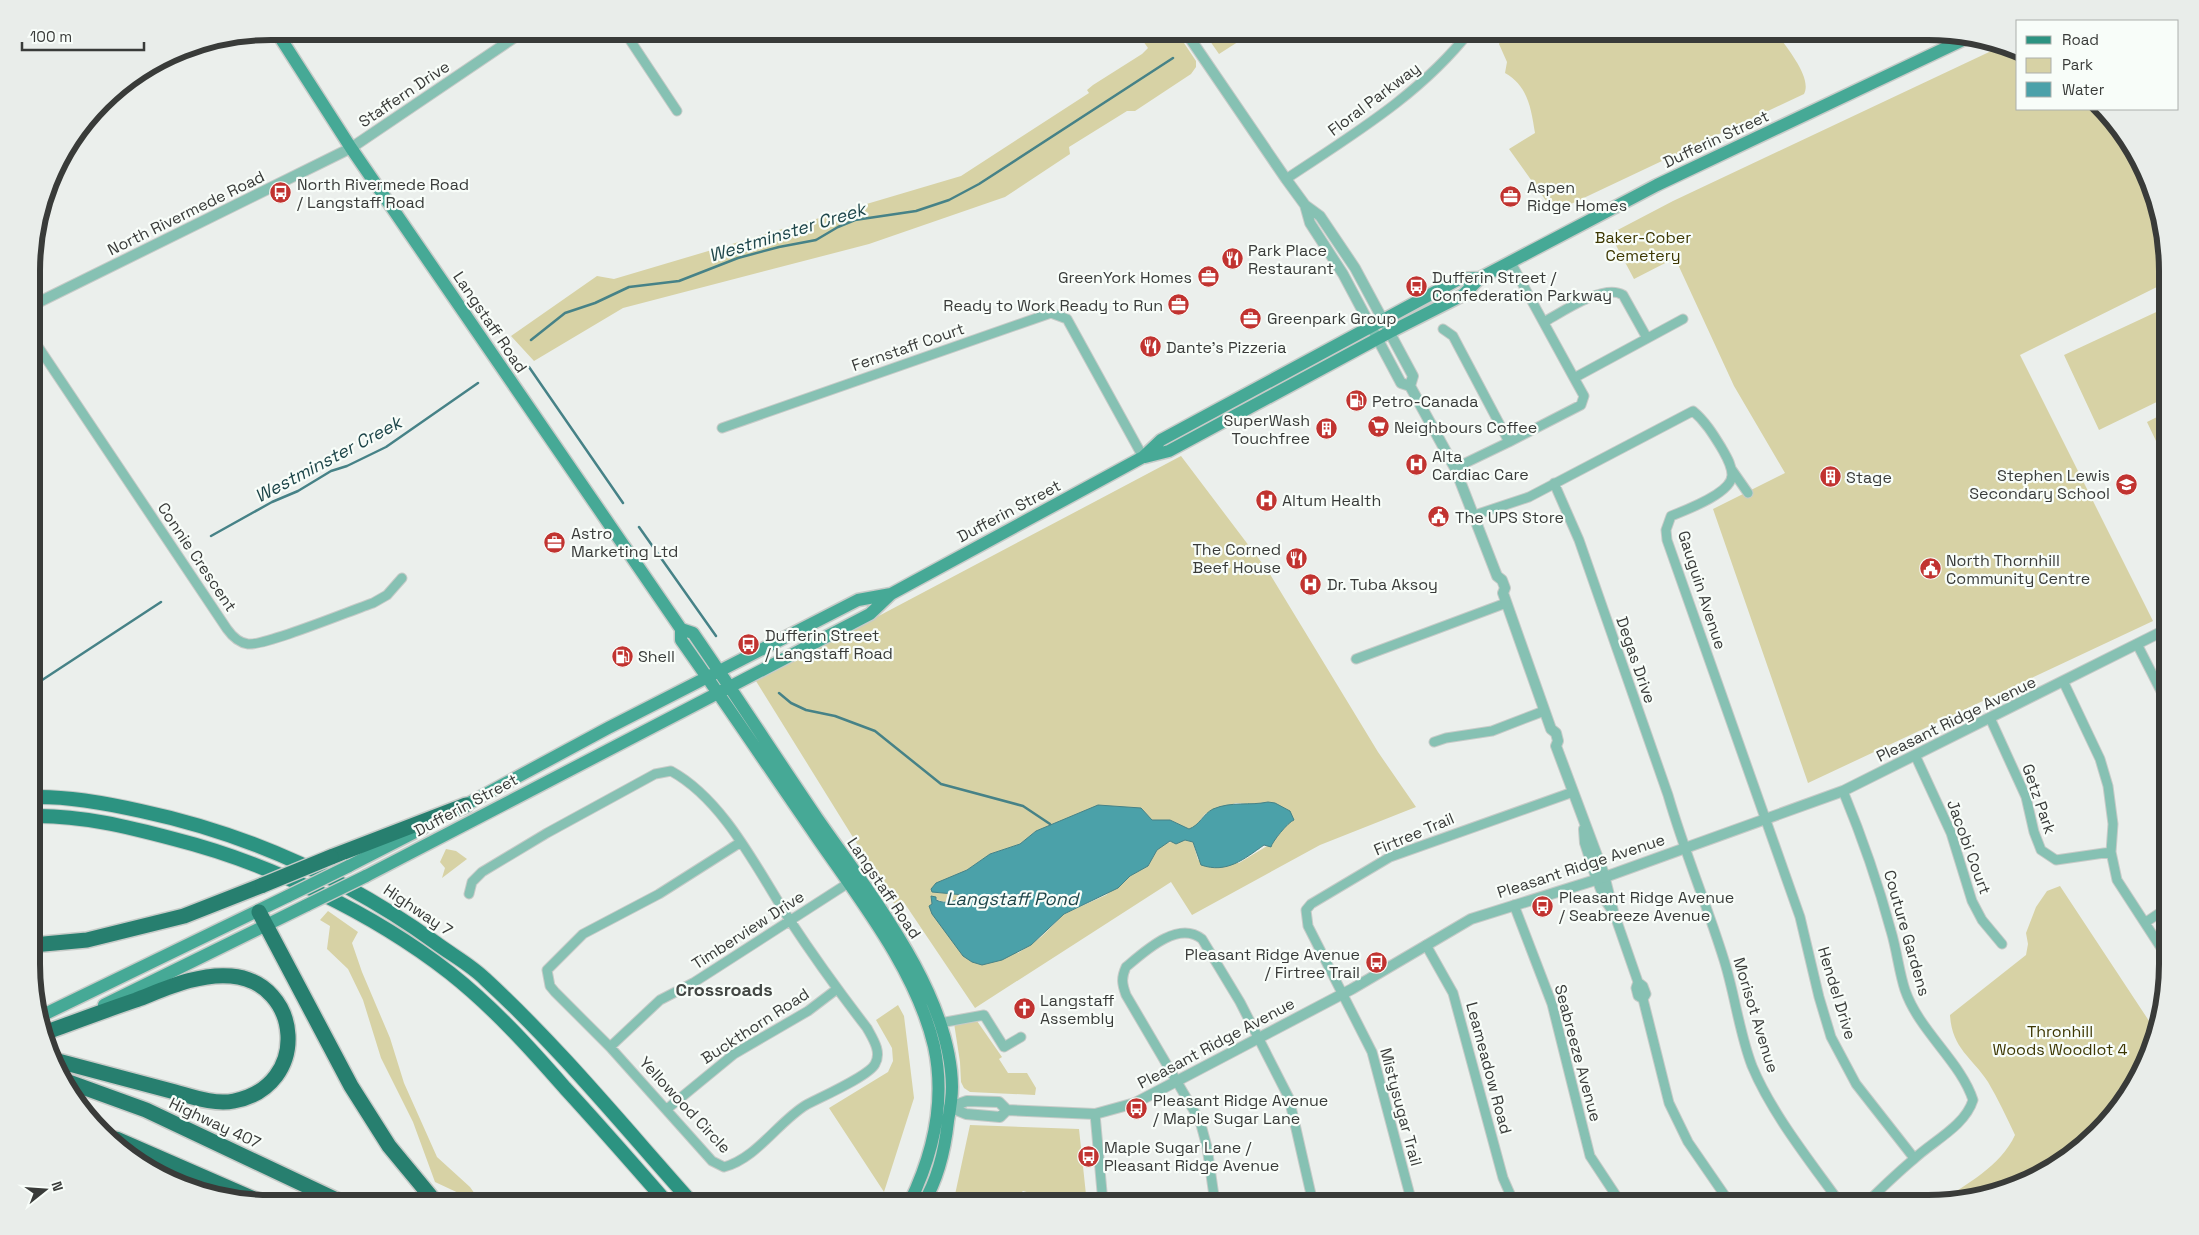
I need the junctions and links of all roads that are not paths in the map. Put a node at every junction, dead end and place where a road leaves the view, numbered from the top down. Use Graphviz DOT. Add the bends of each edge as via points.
graph roads {
  1 [pos="282,40"];
  2 [pos="511,40"];
  3 [pos="630,40"];
  4 [pos="1191,40"];
  5 [pos="1462,40"];
  6 [pos="1958,42"];
  7 [pos="677,111"];
  8 [pos="351,148"];
  9 [pos="1286,179"];
  10 [pos="1305,205"];
  11 [pos="1510,261"];
  12 [pos="1480,278"];
  13 [pos="40,302"];
  14 [pos="1683,319"];
  15 [pos="1383,320"];
  16 [pos="1544,322"];
  17 [pos="1371,326"];
  18 [pos="1443,329"];
  19 [pos="1390,332"];
  20 [pos="1647,338"];
  21 [pos="1377,339"];
  22 [pos="40,348"];
  23 [pos="1574,378"];
  24 [pos="1410,386"];
  25 [pos="722,428"];
  26 [pos="1509,442"];
  27 [pos="1143,457"];
  28 [pos="1455,468"];
  29 [pos="1732,469"];
  30 [pos="1554,483"];
  31 [pos="1748,493"];
  32 [pos="1475,515"];
  33 [pos="402,578"];
  34 [pos="891,594"];
  35 [pos="1505,598"];
  36 [pos="681,629"];
  37 [pos="2159,634"];
  38 [pos="2137,644"];
  39 [pos="1356,659"];
  40 [pos="720,671"];
  41 [pos="708,678"];
  42 [pos="2064,683"];
  43 [pos="2159,687"];
  44 [pos="724,691"];
  45 [pos="1544,711"];
  46 [pos="1990,718"];
  47 [pos="1434,742"];
  48 [pos="1915,755"];
  49 [pos="1843,791"];
  50 [pos="1573,792"];
  51 [pos="40,797"];
  52 [pos="466,805"];
  53 [pos="40,816"];
  54 [pos="1765,820"];
  55 [pos="741,842"];
  56 [pos="1684,848"];
  57 [pos="2111,852"];
  58 [pos="1601,878"];
  59 [pos="853,880"];
  60 [pos="470,894"];
  61 [pos="1514,905"];
  62 [pos="259,912"];
  63 [pos="2159,913"];
  64 [pos="791,921"];
  65 [pos="2146,922"];
  66 [pos="269,926"];
  67 [pos="40,944"];
  68 [pos="2002,944"];
  69 [pos="2159,944"];
  70 [pos="1426,945"];
  71 [pos="837,989"];
  72 [pos="1342,994"];
  73 [pos="45,1014"];
  74 [pos="940,1023"];
  75 [pos="50,1031"];
  76 [pos="50,1031"];
  77 [pos="1021,1037"];
  78 [pos="1259,1037"];
  79 [pos="610,1047"];
  80 [pos="62,1062"];
  81 [pos="1178,1082"];
  82 [pos="73,1084"];
  83 [pos="944,1106"];
  84 [pos="667,1109"];
  85 [pos="1094,1114"];
  86 [pos="125,1143"];
  87 [pos="1914,1158"];
  88 [pos="240,1193"];
  89 [pos="327,1195"];
  90 [pos="430,1195"];
  91 [pos="660,1195"];
  92 [pos="685,1195"];
  93 [pos="913,1195"];
  94 [pos="928,1195"];
  95 [pos="1102,1195"];
  96 [pos="1213,1195"];
  97 [pos="1311,1195"];
  98 [pos="1410,1195"];
  99 [pos="1511,1195"];
  100 [pos="1615,1195"];
  101 [pos="1724,1195"];
  102 [pos="1835,1195"];
  103 [pos="1875,1195"];
  1 -- 8 [label="main road, Langstaff Road"];
  2 -- 8 [label="street, Staffern Drive"];
  3 -- 7 [label="street"];
  4 -- 9 [label="street"];
  5 -- 9 [label="street, Floral Parkway" via="1418,87"];
  6 -- 11 [label="main road, Dufferin Street" via="1657,185"];
  8 -- 13 [label="street, North Rivermede Road"];
  8 -- 36 [label="main road, Langstaff Road"];
  9 -- 10 [label="street"];
  10 -- 15 [label="street" via="1320,216 1355,268"];
  10 -- 17 [label="street" via="1310,223"];
  11 -- 12 [label="main road, Dufferin Street"];
  11 -- 16 [label="street"];
  12 -- 15 [label="main road, Dufferin Street" via="1459,279"];
  12 -- 19 [label="main road, Dufferin Street" via="1463,295"];
  14 -- 20 [label="street"];
  15 -- 17 [label="main road, Dufferin Street"];
  15 -- 19 [label="street"];
  16 -- 20 [label="street" via="1598,294 1616,292 1623,295"];
  16 -- 23 [label="street"];
  17 -- 21 [label="street"];
  17 -- 27 [label="main road, Dufferin Street" via="1161,440"];
  18 -- 26 [label="street" via="1453,336"];
  19 -- 21 [label="main road, Dufferin Street"];
  19 -- 24 [label="street" via="1413,376"];
  20 -- 23 [label="street"];
  21 -- 24 [label="street" via="1401,383"];
  21 -- 27 [label="main road, Dufferin Street" via="1168,451"];
  22 -- 33 [label="street, Connie Crescent" via="227,629 241,642 250,644 278,636 373,603 387,595"];
  23 -- 26 [label="street" via="1584,396 1579,407"];
  24 -- 28 [label="street"];
  25 -- 27 [label="street, Fernstaff Court" via="1051,313 1067,320"];
  26 -- 28 [label="street"];
  27 -- 34 [label="main road, Dufferin Street"];
  28 -- 32 [label="street"];
  29 -- 30 [label="street" via="1712,433 1693,411"];
  29 -- 31 [label="street"];
  29 -- 54 [label="street, Gauguin Avenue" via="1730,484 1721,492 1671,516 1666,530"];
  30 -- 32 [label="street" via="1521,500"];
  30 -- 56 [label="street, Degas Drive" via="1579,540"];
  32 -- 35 [label="street" via="1497,576 1505,588"];
  34 -- 40 [label="main road, Dufferin Street" via="858,600"];
  34 -- 44 [label="main road, Dufferin Street" via="870,614"];
  35 -- 39 [label="street"];
  35 -- 45 [label="street"];
  36 -- 40 [label="main road, Langstaff Road" via="693,633"];
  36 -- 41 [label="main road, Langstaff Road" via="681,640"];
  37 -- 38 [label="street, Pleasant Ridge Avenue"];
  38 -- 42 [label="street, Pleasant Ridge Avenue"];
  38 -- 43 [label="street"];
  40 -- 41 [label="main road, Dufferin Street"];
  40 -- 44 [label="main road, Langstaff Road"];
  41 -- 44 [label="main road, Langstaff Road"];
  41 -- 52 [label="main road, Dufferin Street"];
  42 -- 46 [label="street, Pleasant Ridge Avenue"];
  42 -- 57 [label="street" via="2100,759 2108,786 2113,824"];
  44 -- 59 [label="main road, Langstaff Road"];
  44 -- 66 [label="main road, Dufferin Street, bridge"];
  45 -- 47 [label="street" via="1492,731"];
  45 -- 50 [label="street" via="1556,733 1556,746"];
  46 -- 48 [label="street, Pleasant Ridge Avenue"];
  46 -- 57 [label="street, Getz Park" via="2026,797 2041,850 2056,860"];
  48 -- 49 [label="street, Pleasant Ridge Avenue"];
  48 -- 68 [label="street, Jacobi Court" via="1951,834 1972,901 1982,920"];
  49 -- 54 [label="street, Pleasant Ridge Avenue"];
  49 -- 87 [label="street, Couture Gardens" via="1866,848 1892,932 1905,990 1917,1016 1965,1083 1973,1100 1961,1120"];
  50 -- 58 [label="street" via="1584,823 1585,843"];
  50 -- 72 [label="street, Firtree Trail" via="1390,857 1311,904 1306,910 1308,926"];
  51 -- 92 [label="main road, Highway 7" via="58,796 168,817 272,850 367,897 484,977"];
  52 -- 62 [label="main road, Dufferin Street, bridge"];
  52 -- 67 [label="highway, bridge" via="184,916 87,940"];
  53 -- 91 [label="main road" via="57,815 107,824 204,847 248,861 348,908 451,974 519,1036"];
  54 -- 56 [label="street, Pleasant Ridge Avenue"];
  54 -- 87 [label="street, Hendel Drive" via="1800,916 1831,1037 1856,1084"];
  55 -- 60 [label="street, Yellowood Circle" via="720,814 694,788 671,771 664,771 640,781 482,872 472,882"];
  55 -- 64 [label="street, Yellowood Circle"];
  55 -- 79 [label="street, Yellowood Circle" via="659,894 583,934 547,970 550,986"];
  56 -- 58 [label="street, Pleasant Ridge Avenue"];
  56 -- 102 [label="street, Morisot Avenue" via="1725,961 1752,1066 1767,1096"];
  57 -- 65 [label="street" via="2117,880"];
  58 -- 61 [label="street, Pleasant Ridge Avenue"];
  58 -- 101 [label="street" via="1604,900 1614,913 1638,982 1646,994 1643,999 1669,1103 1688,1142"];
  59 -- 64 [label="street, Timberview Drive"];
  59 -- 74 [label="main road, Langstaff Road" via="918,968"];
  59 -- 83 [label="main road, Langstaff Road" via="920,1002 934,1046"];
  61 -- 70 [label="street, Pleasant Ridge Avenue" via="1471,919"];
  61 -- 100 [label="street, Seabreeze Avenue" via="1552,1004 1590,1156"];
  62 -- 66 [label="highway"];
  62 -- 73 [label="main road, Dufferin Street"];
  63 -- 65 [label="street"];
  64 -- 71 [label="street, Yellowood Circle"];
  64 -- 79 [label="street, Timberview Drive" via="660,1000"];
  65 -- 69 [label="street"];
  66 -- 75 [label="main road, Dufferin Street"];
  66 -- 90 [label="highway" via="351,1086 389,1146"];
  70 -- 72 [label="street, Pleasant Ridge Avenue"];
  70 -- 99 [label="street, Leameadow Road" via="1453,993"];
  71 -- 84 [label="street, Buckthorn Road" via="808,1011 734,1054"];
  71 -- 84 [label="street, Yellowood Circle" via="876,1045 876,1063 872,1069 805,1106 738,1162 724,1167 712,1161"];
  72 -- 78 [label="street, Pleasant Ridge Avenue"];
  72 -- 98 [label="street, Mistysugar Trail" via="1372,1052"];
  74 -- 77 [label="street" via="984,1015 1004,1047"];
  74 -- 83 [label="main road, Langstaff Road" via="952,1087"];
  76 -- 80 [label="highway" via="177,984 208,977 232,976 258,984 276,1000 285,1020 288,1047 276,1079 254,1096 232,1102 206,1100"];
  78 -- 81 [label="street, Pleasant Ridge Avenue"];
  78 -- 81 [label="street" via="1202,939 1195,933 1179,932 1138,957 1126,967 1122,976 1126,995"];
  78 -- 97 [label="street" via="1289,1098"];
  79 -- 84 [label="street, Yellowood Circle"];
  81 -- 85 [label="street, Pleasant Ridge Avenue" via="1135,1103"];
  81 -- 96 [label="street" via="1200,1122 1207,1147"];
  82 -- 89 [label="highway, Highway 407" via="146,1110"];
  83 -- 85 [label="street, Pleasant Ridge Avenue" via="967,1101 999,1102 1007,1110"];
  83 -- 93 [label="main road, Langstaff Road"];
  83 -- 94 [label="main road, Langstaff Road" via="946,1143"];
  85 -- 95 [label="street"];
  86 -- 88 [label="highway"];
  87 -- 103 [label="street, Couture Gardens"];
}
